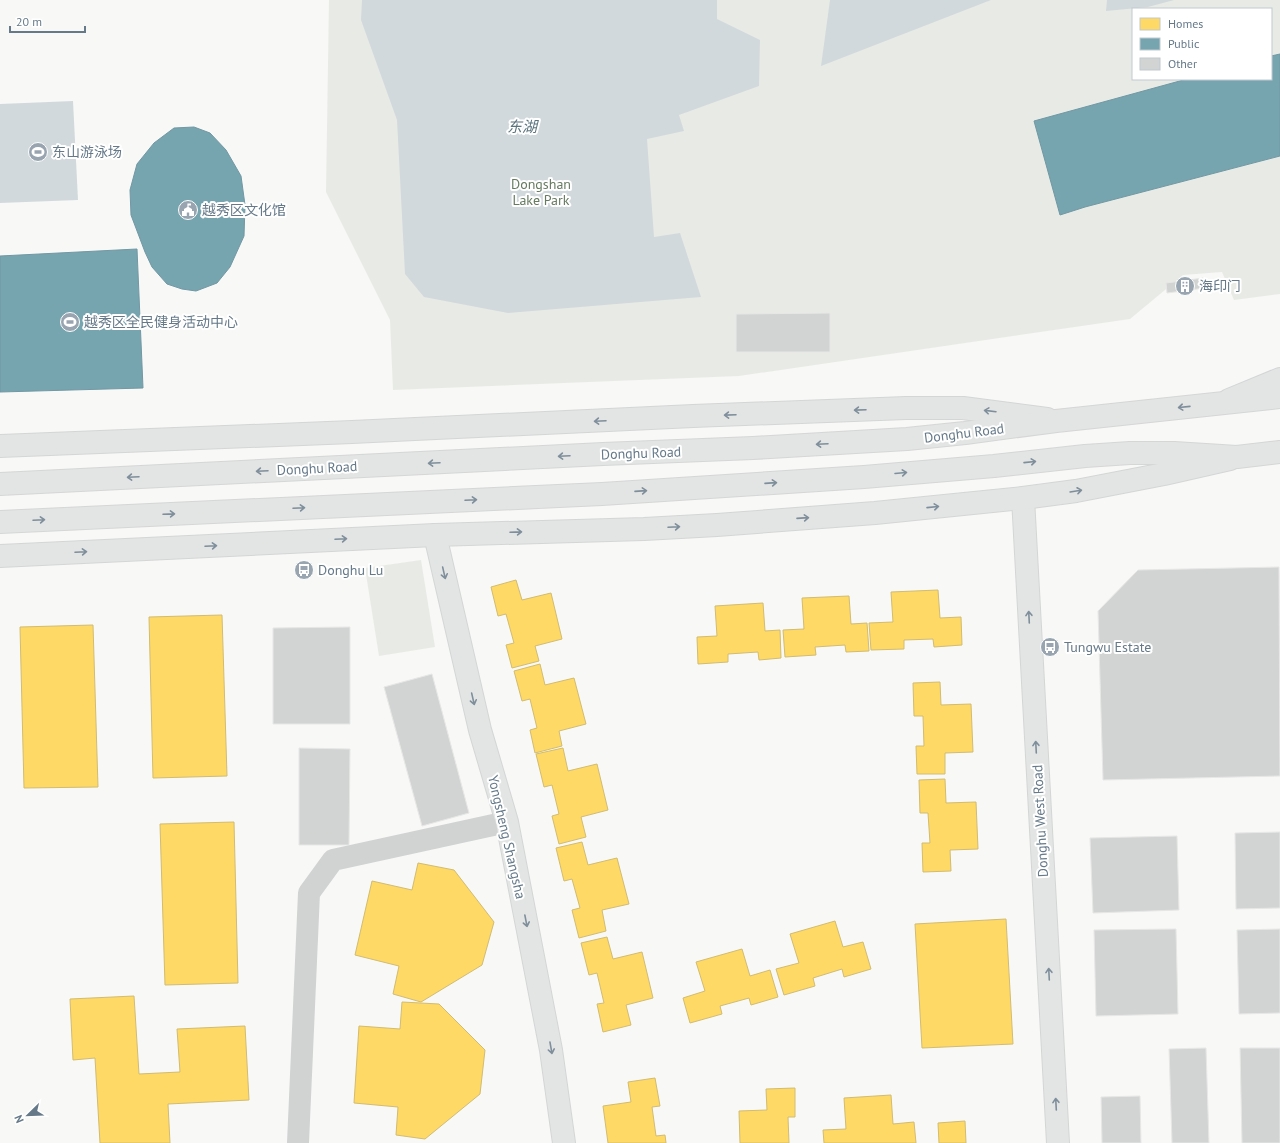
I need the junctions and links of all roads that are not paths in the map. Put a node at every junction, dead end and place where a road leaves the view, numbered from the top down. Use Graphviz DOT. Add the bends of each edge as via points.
graph roads {
  1 [pos="1280,379"];
  2 [pos="1280,396"];
  3 [pos="1222,402"];
  4 [pos="1056,421"];
  5 [pos="0,446"];
  6 [pos="1280,452"];
  7 [pos="1237,457"];
  8 [pos="1280,459"];
  9 [pos="0,484"];
  10 [pos="1023,498"];
  11 [pos="0,522"];
  12 [pos="435,535"];
  13 [pos="0,556"];
  14 [pos="506,822"];
  15 [pos="298,1143"];
  16 [pos="564,1143"];
  17 [pos="1058,1143"];
  1 -- 3 [label="main road"];
  2 -- 3 [label="main road, Donghu Road"];
  3 -- 4 [label="main road, Donghu Road, one-way"];
  4 -- 5 [label="main road, one-way" via="963,408 906,408"];
  4 -- 9 [label="main road, Donghu Road, one-way" via="907,439"];
  6 -- 7 [label="main road"];
  7 -- 8 [label="main road"];
  10 -- 7 [label="main road, one-way" via="1119,483"];
  11 -- 7 [label="main road, one-way" via="602,494 864,477 1084,456 1174,453"];
  12 -- 10 [label="main road, one-way" via="717,525"];
  17 -- 10 [label="main road, Donghu West Road, one-way"];
  13 -- 12 [label="main road, one-way"];
  12 -- 14 [label="main road, Yongsheng Shangsha, one-way" via="480,730"];
  14 -- 15 [label="street" via="333,860 309,893"];
  14 -- 16 [label="main road, Yongsheng Shangsha, one-way" via="551,1050"];
}
